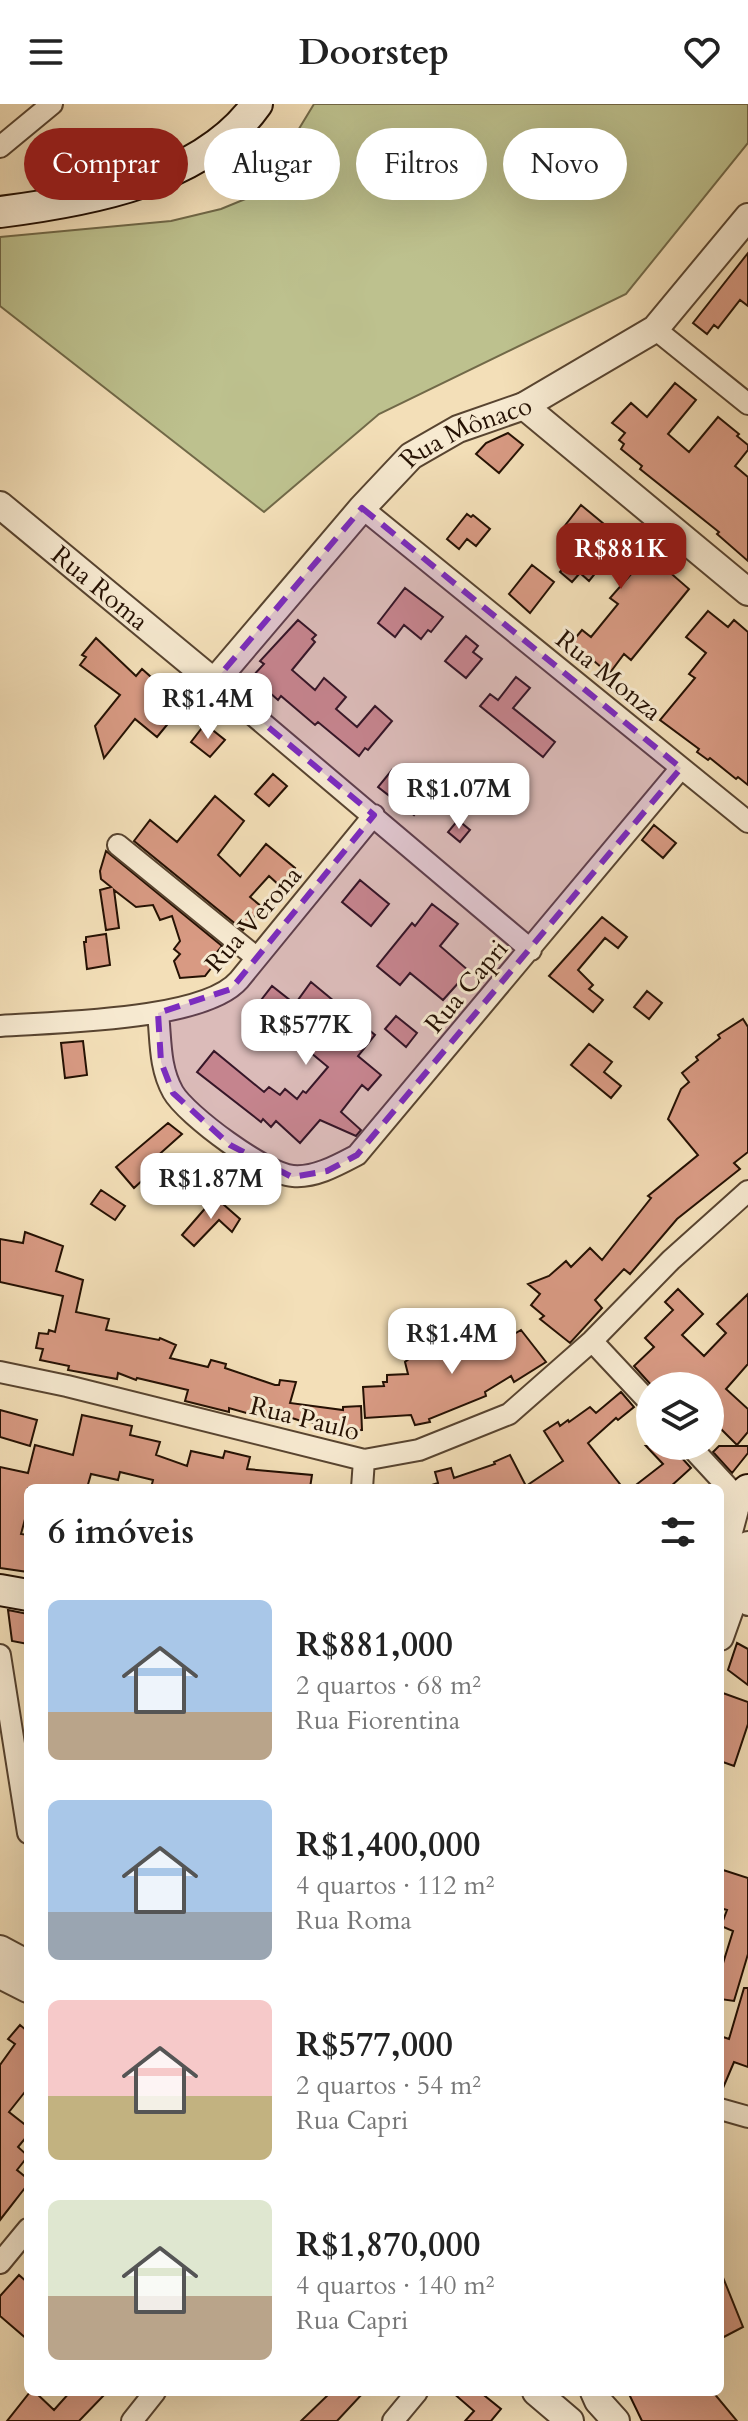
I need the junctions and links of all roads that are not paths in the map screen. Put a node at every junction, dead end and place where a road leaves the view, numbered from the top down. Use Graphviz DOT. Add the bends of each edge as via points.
graph roads {
  1 [pos="52,104"];
  2 [pos="257,104"];
  3 [pos="0,147"];
  4 [pos="0,212"];
  5 [pos="748,217"];
  6 [pos="655,329"];
  7 [pos="748,404"];
  8 [pos="524,406"];
  9 [pos="0,505"];
  10 [pos="362,508"];
  11 [pos="748,592"];
  12 [pos="214,682"];
  13 [pos="681,768"];
  14 [pos="374,815"];
  15 [pos="748,822"];
  16 [pos="118,845"];
  17 [pos="531,950"];
  18 [pos="257,958"];
  19 [pos="158,1013"];
  20 [pos="0,1026"];
  21 [pos="748,1191"];
  22 [pos="592,1341"];
  23 [pos="0,1372"];
  24 [pos="636,1388"];
  25 [pos="364,1460"];
  26 [pos="701,1460"];
  27 [pos="362,1484"];
  28 [pos="721,1484"];
  29 [pos="735,1501"];
  30 [pos="748,1545"];
  31 [pos="724,1548"];
  32 [pos="0,1590"];
  33 [pos="735,1592"];
  34 [pos="24,1594"];
  35 [pos="724,1625"];
  36 [pos="0,1655"];
  37 [pos="24,1788"];
  38 [pos="0,1949"];
  39 [pos="24,1962"];
  40 [pos="0,1975"];
  41 [pos="24,1987"];
  42 [pos="724,2110"];
  43 [pos="748,2117"];
  44 [pos="24,2234"];
  45 [pos="0,2263"];
  46 [pos="152,2396"];
  47 [pos="414,2396"];
  48 [pos="541,2396"];
  49 [pos="559,2396"];
  50 [pos="596,2396"];
  51 [pos="132,2421"];
  52 [pos="393,2421"];
  53 [pos="570,2421"];
  54 [pos="616,2421"];
  1 -- 3 [label="street"];
  2 -- 4 [label="main road" via="196,160 138,186"];
  5 -- 6 [label="street, Rua Mônaco"];
  6 -- 7 [label="street"];
  6 -- 8 [label="street, Rua Mônaco"];
  8 -- 10 [label="street, Rua Mônaco" via="458,429 411,456"];
  8 -- 11 [label="street"];
  9 -- 12 [label="street, Rua Roma"];
  10 -- 12 [label="street, Rua Mônaco"];
  10 -- 13 [label="street, Rua Monza"];
  12 -- 14 [label="street, Rua Roma"];
  13 -- 15 [label="street, Rua Monza"];
  13 -- 17 [label="street, Rua Capri"];
  14 -- 17 [label="street, Rua Roma"];
  14 -- 18 [label="street, Rua Verona"];
  16 -- 18 [label="street"];
  17 -- 19 [label="street, Rua Capri" via="357,1155 327,1171 292,1177 230,1145 173,1093 161,1062"];
  18 -- 19 [label="street, Rua Verona" via="224,994"];
  19 -- 20 [label="street, Rua Verona"];
  21 -- 22 [label="street, Rua Paulo"];
  22 -- 24 [label="street"];
  22 -- 25 [label="street, Rua Paulo" via="509,1414 419,1450"];
  23 -- 25 [label="street, Rua Paulo"];
  25 -- 27 [label="street"];
  26 -- 28 [label="street"];
  29 -- 31 [label="street"];
  30 -- 33 [label="street"];
  32 -- 34 [label="main road"];
  33 -- 35 [label="street"];
  36 -- 37 [label="street"];
  38 -- 39 [label="street"];
  40 -- 41 [label="street"];
  42 -- 43 [label="street"];
  44 -- 45 [label="street"];
  46 -- 51 [label="street"];
  47 -- 52 [label="street"];
  48 -- 53 [label="street"];
  49 -- 53 [label="street"];
  50 -- 54 [label="street"];
}
